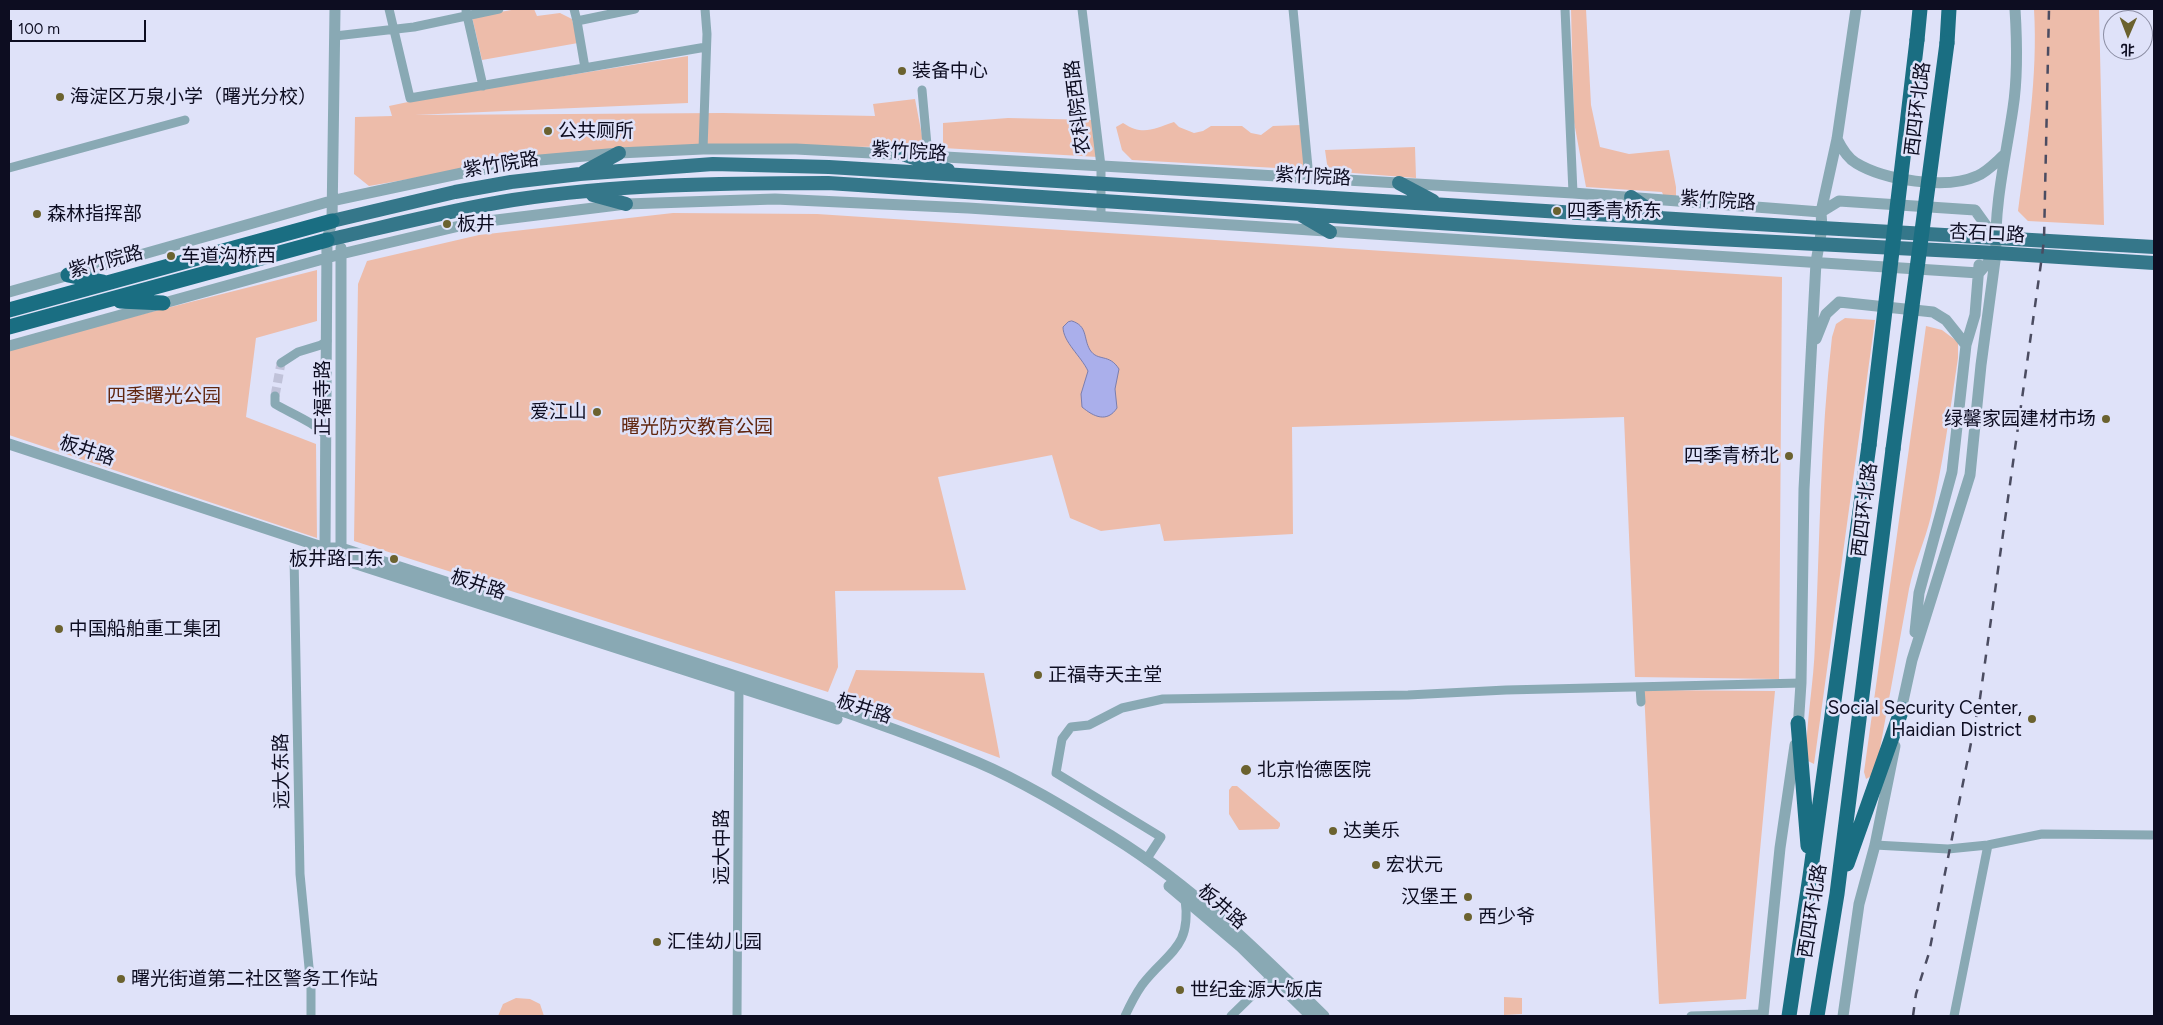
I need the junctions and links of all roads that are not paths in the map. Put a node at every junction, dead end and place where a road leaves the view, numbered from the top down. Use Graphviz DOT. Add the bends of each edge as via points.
graph roads {
  1 [pos="335,9"];
  2 [pos="389,9"];
  3 [pos="499,9"];
  4 [pos="574,9"];
  5 [pos="635,9"];
  6 [pos="705,9"];
  7 [pos="1082,9"];
  8 [pos="1293,9"];
  9 [pos="1565,9"];
  10 [pos="1856,9"];
  11 [pos="1920,9"];
  12 [pos="1949,9"];
  13 [pos="2015,9"];
  14 [pos="466,12"];
  15 [pos="577,21"];
  16 [pos="393,29"];
  17 [pos="335,36"];
  18 [pos="706,47"];
  19 [pos="585,68"];
  20 [pos="483,86"];
  21 [pos="922,90"];
  22 [pos="185,120"];
  23 [pos="1837,139"];
  24 [pos="703,149"];
  25 [pos="619,153"];
  26 [pos="2004,154"];
  27 [pos="905,155"];
  28 [pos="928,156"];
  29 [pos="1102,166"];
  30 [pos="9,168"];
  31 [pos="580,174"];
  32 [pos="963,176"];
  33 [pos="1309,178"];
  34 [pos="1399,183"];
  35 [pos="1101,184"];
  36 [pos="583,192"];
  37 [pos="1574,193"];
  38 [pos="1631,197"];
  39 [pos="1101,201"];
  40 [pos="331,202"];
  41 [pos="626,204"];
  42 [pos="1438,204"];
  43 [pos="1822,212"];
  44 [pos="1298,213"];
  45 [pos="1101,217"];
  46 [pos="1660,217"];
  47 [pos="332,221"];
  48 [pos="1822,228"];
  49 [pos="1330,232"];
  50 [pos="1995,238"];
  51 [pos="334,239"];
  52 [pos="1818,245"];
  53 [pos="2154,247"];
  54 [pos="1980,252"];
  55 [pos="1996,253"];
  56 [pos="341,254"];
  57 [pos="327,258"];
  58 [pos="1816,262"];
  59 [pos="2154,263"];
  60 [pos="1979,273"];
  61 [pos="68,275"];
  62 [pos="107,283"];
  63 [pos="9,292"];
  64 [pos="106,300"];
  65 [pos="163,303"];
  66 [pos="9,310"];
  67 [pos="1975,315"];
  68 [pos="29,322"];
  69 [pos="9,327"];
  70 [pos="9,334"];
  71 [pos="326,342"];
  72 [pos="1966,345"];
  73 [pos="9,346"];
  74 [pos="1813,346"];
  75 [pos="281,363"];
  76 [pos="1981,365"];
  77 [pos="275,396"];
  78 [pos="326,436"];
  79 [pos="9,444"];
  80 [pos="325,548"];
  81 [pos="341,553"];
  82 [pos="1912,660"];
  83 [pos="739,682"];
  84 [pos="1801,683"];
  85 [pos="1640,687"];
  86 [pos="1641,702"];
  87 [pos="1902,709"];
  88 [pos="1798,723"];
  89 [pos="2154,835"];
  90 [pos="1875,845"];
  91 [pos="1988,846"];
  92 [pos="1146,860"];
  93 [pos="1810,876"];
  94 [pos="1837,894"];
  95 [pos="1185,899"];
  96 [pos="1271,977"];
  97 [pos="1763,1015"];
  98 [pos="311,1016"];
  99 [pos="737,1016"];
  100 [pos="1125,1016"];
  101 [pos="1231,1016"];
  102 [pos="1311,1016"];
  103 [pos="1324,1016"];
  104 [pos="1691,1016"];
  105 [pos="1788,1016"];
  106 [pos="1817,1016"];
  107 [pos="1843,1016"];
  108 [pos="1954,1016"];
  1 -- 17 [label="street"];
  2 -- 16 [label="street"];
  3 -- 14 [label="street"];
  4 -- 15 [label="street"];
  5 -- 15 [label="street"];
  6 -- 18 [label="street"];
  7 -- 29 [label="street, 农科院西路"];
  8 -- 33 [label="street"];
  9 -- 37 [label="street"];
  10 -- 23 [label="street, 西四环北路"];
  11 -- 93 [label="highway, 西四环北路, bridge" via="1869,445"];
  12 -- 94 [label="highway, 西四环北路, bridge"];
  13 -- 26 [label="street" via="2014,106"];
  14 -- 16 [label="street" via="414,27"];
  14 -- 20 [label="street"];
  15 -- 19 [label="street"];
  16 -- 17 [label="street"];
  16 -- 20 [label="street" via="410,98"];
  17 -- 40 [label="street"];
  18 -- 19 [label="street"];
  18 -- 24 [label="street"];
  19 -- 20 [label="street"];
  21 -- 28 [label="street"];
  22 -- 30 [label="street"];
  23 -- 26 [label="street" via="1854,162 1878,173 1914,180 1965,180 1978,176"];
  23 -- 43 [label="street, 西四环北路"];
  24 -- 25 [label="street, 紫竹院路"];
  24 -- 27 [label="street, 紫竹院路" via="796,148"];
  25 -- 31 [label="main road"];
  25 -- 40 [label="street, 紫竹院路" via="540,160 467,172"];
  26 -- 50 [label="street"];
  27 -- 28 [label="street, 紫竹院路"];
  27 -- 32 [label="main road"];
  28 -- 29 [label="street, 紫竹院路"];
  29 -- 33 [label="street, 紫竹院路"];
  29 -- 35 [label="street, 农科院西路"];
  31 -- 32 [label="main road, 紫竹院路" via="713,164 830,167"];
  31 -- 47 [label="main road, 紫竹院路" via="465,190"];
  32 -- 35 [label="main road, 紫竹院路"];
  33 -- 34 [label="street, 紫竹院路"];
  34 -- 37 [label="street, 紫竹院路"];
  34 -- 42 [label="main road"];
  35 -- 39 [label="street, 农科院西路"];
  35 -- 42 [label="main road, 紫竹院路"];
  36 -- 39 [label="main road, 紫竹院路" via="714,183 828,183"];
  36 -- 41 [label="main road"];
  36 -- 51 [label="main road, 紫竹院路" via="513,200"];
  37 -- 38 [label="street, 紫竹院路"];
  38 -- 43 [label="street, 紫竹院路"];
  38 -- 46 [label="main road"];
  39 -- 44 [label="main road, 紫竹院路"];
  39 -- 45 [label="street, 农科院西路"];
  40 -- 47 [label="street"];
  40 -- 61 [label="street, 紫竹院路"];
  41 -- 45 [label="street" via="775,199"];
  41 -- 56 [label="street" via="472,223"];
  42 -- 46 [label="main road, 紫竹院路"];
  43 -- 48 [label="street, 西四环北路"];
  43 -- 50 [label="street" via="1839,201 1975,210"];
  44 -- 49 [label="main road"];
  44 -- 52 [label="main road, 紫竹院路"];
  45 -- 49 [label="street"];
  46 -- 48 [label="main road, 紫竹院路"];
  47 -- 51 [label="street"];
  47 -- 62 [label="highway, 紫竹院路"];
  48 -- 50 [label="main road, 杏石口路"];
  48 -- 52 [label="street, 西四环北路"];
  49 -- 58 [label="street"];
  50 -- 53 [label="main road, 杏石口路"];
  50 -- 54 [label="street"];
  50 -- 55 [label="street"];
  51 -- 56 [label="street, 正福寺路"];
  51 -- 57 [label="street, 正福寺路"];
  51 -- 64 [label="highway, 紫竹院路"];
  52 -- 54 [label="main road, 杏石口路"];
  52 -- 58 [label="street, 西四环北路"];
  54 -- 55 [label="main road, 杏石口路"];
  54 -- 60 [label="street"];
  55 -- 59 [label="main road, 杏石口路"];
  55 -- 60 [label="street"];
  55 -- 76 [label="street"];
  56 -- 57 [label="street"];
  56 -- 81 [label="street, 正福寺路"];
  57 -- 65 [label="street"];
  57 -- 71 [label="street, 正福寺路"];
  58 -- 60 [label="street"];
  58 -- 74 [label="street, 西四环北路"];
  60 -- 67 [label="street"];
  61 -- 62 [label="highway"];
  61 -- 63 [label="street, 紫竹院路"];
  62 -- 66 [label="highway, 紫竹院路"];
  64 -- 65 [label="highway"];
  64 -- 68 [label="highway, 紫竹院路"];
  65 -- 73 [label="street"];
  67 -- 72 [label="street"];
  67 -- 76 [label="street"];
  68 -- 69 [label="highway, 紫竹院路"];
  68 -- 70 [label="highway"];
  71 -- 75 [label="street" via="298,352"];
  71 -- 78 [label="street, 正福寺路"];
  72 -- 74 [label="street" via="1946,320 1933,312 1839,302 1826,314"];
  72 -- 82 [label="street" via="1952,472 1919,593"];
  74 -- 84 [label="street, 西四环北路" via="1804,489"];
  76 -- 82 [label="street" via="1970,475"];
  77 -- 78 [label="street" via="274,404 320,428"];
  78 -- 80 [label="street, 正福寺路"];
  79 -- 80 [label="street, 板井路"];
  80 -- 81 [label="street, 板井路"];
  80 -- 98 [label="street, 远大东路" via="294,556 300,874"];
  81 -- 83 [label="street, 板井路"];
  82 -- 87 [label="street"];
  83 -- 92 [label="street" via="885,726 979,763 1041,794"];
  83 -- 95 [label="street, 板井路" via="904,740 976,770 1038,801 1111,844"];
  83 -- 99 [label="street, 远大中路"];
  84 -- 85 [label="street"];
  84 -- 88 [label="street, 西四环北路"];
  85 -- 86 [label="street"];
  85 -- 92 [label="street" via="1164,700 1122,708 1089,725 1071,727 1062,739 1056,773 1161,837"];
  87 -- 90 [label="street"];
  87 -- 94 [label="highway"];
  88 -- 93 [label="highway"];
  88 -- 97 [label="street, 西四环北路" via="1780,848"];
  89 -- 91 [label="street" via="2042,834"];
  90 -- 91 [label="street" via="1948,849"];
  90 -- 107 [label="street" via="1860,904"];
  91 -- 108 [label="street"];
  92 -- 103 [label="street" via="1189,891 1247,941"];
  93 -- 105 [label="highway, 西四环北路"];
  94 -- 106 [label="highway, 西四环北路"];
  95 -- 96 [label="street, 板井路"];
  95 -- 100 [label="street" via="1185,928 1175,951 1143,984"];
  96 -- 101 [label="street"];
  96 -- 102 [label="street, 板井路"];
  97 -- 104 [label="street"];
}
